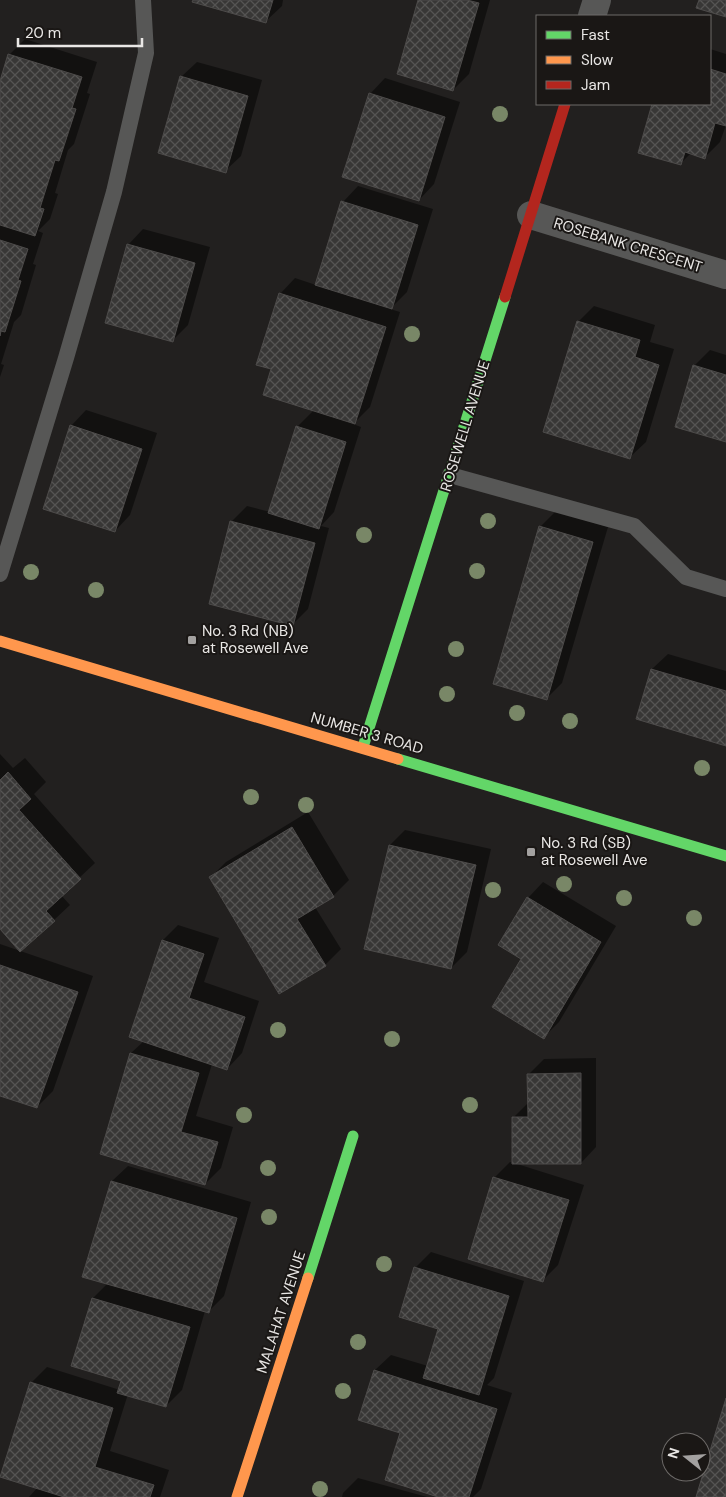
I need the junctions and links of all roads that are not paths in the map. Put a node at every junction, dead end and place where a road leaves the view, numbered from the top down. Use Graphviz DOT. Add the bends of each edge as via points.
graph roads {
  1 [pos="143,0"];
  2 [pos="596,0"];
  3 [pos="592,15"];
  4 [pos="565,105"];
  5 [pos="531,215"];
  6 [pos="726,275"];
  7 [pos="450,475"];
  8 [pos="0,574"];
  9 [pos="726,589"];
  10 [pos="0,641"];
  11 [pos="363,748"];
  12 [pos="726,856"];
  13 [pos="353,1136"];
  14 [pos="237,1497"];
  1 -- 8 [label="lane" via="146,53 114,192"];
  2 -- 3 [label="street"];
  4 -- 5 [label="street, ROSEWELL AVENUE"];
  5 -- 6 [label="street, ROSEBANK CRESCENT"];
  5 -- 7 [label="street, ROSEWELL AVENUE"];
  7 -- 9 [label="lane" via="634,526 686,577"];
  7 -- 11 [label="street, ROSEWELL AVENUE"];
  10 -- 11 [label="street, NUMBER 3 ROAD"];
  11 -- 12 [label="street, NUMBER 3 ROAD"];
  13 -- 14 [label="street, MALAHAT AVENUE"];
}
